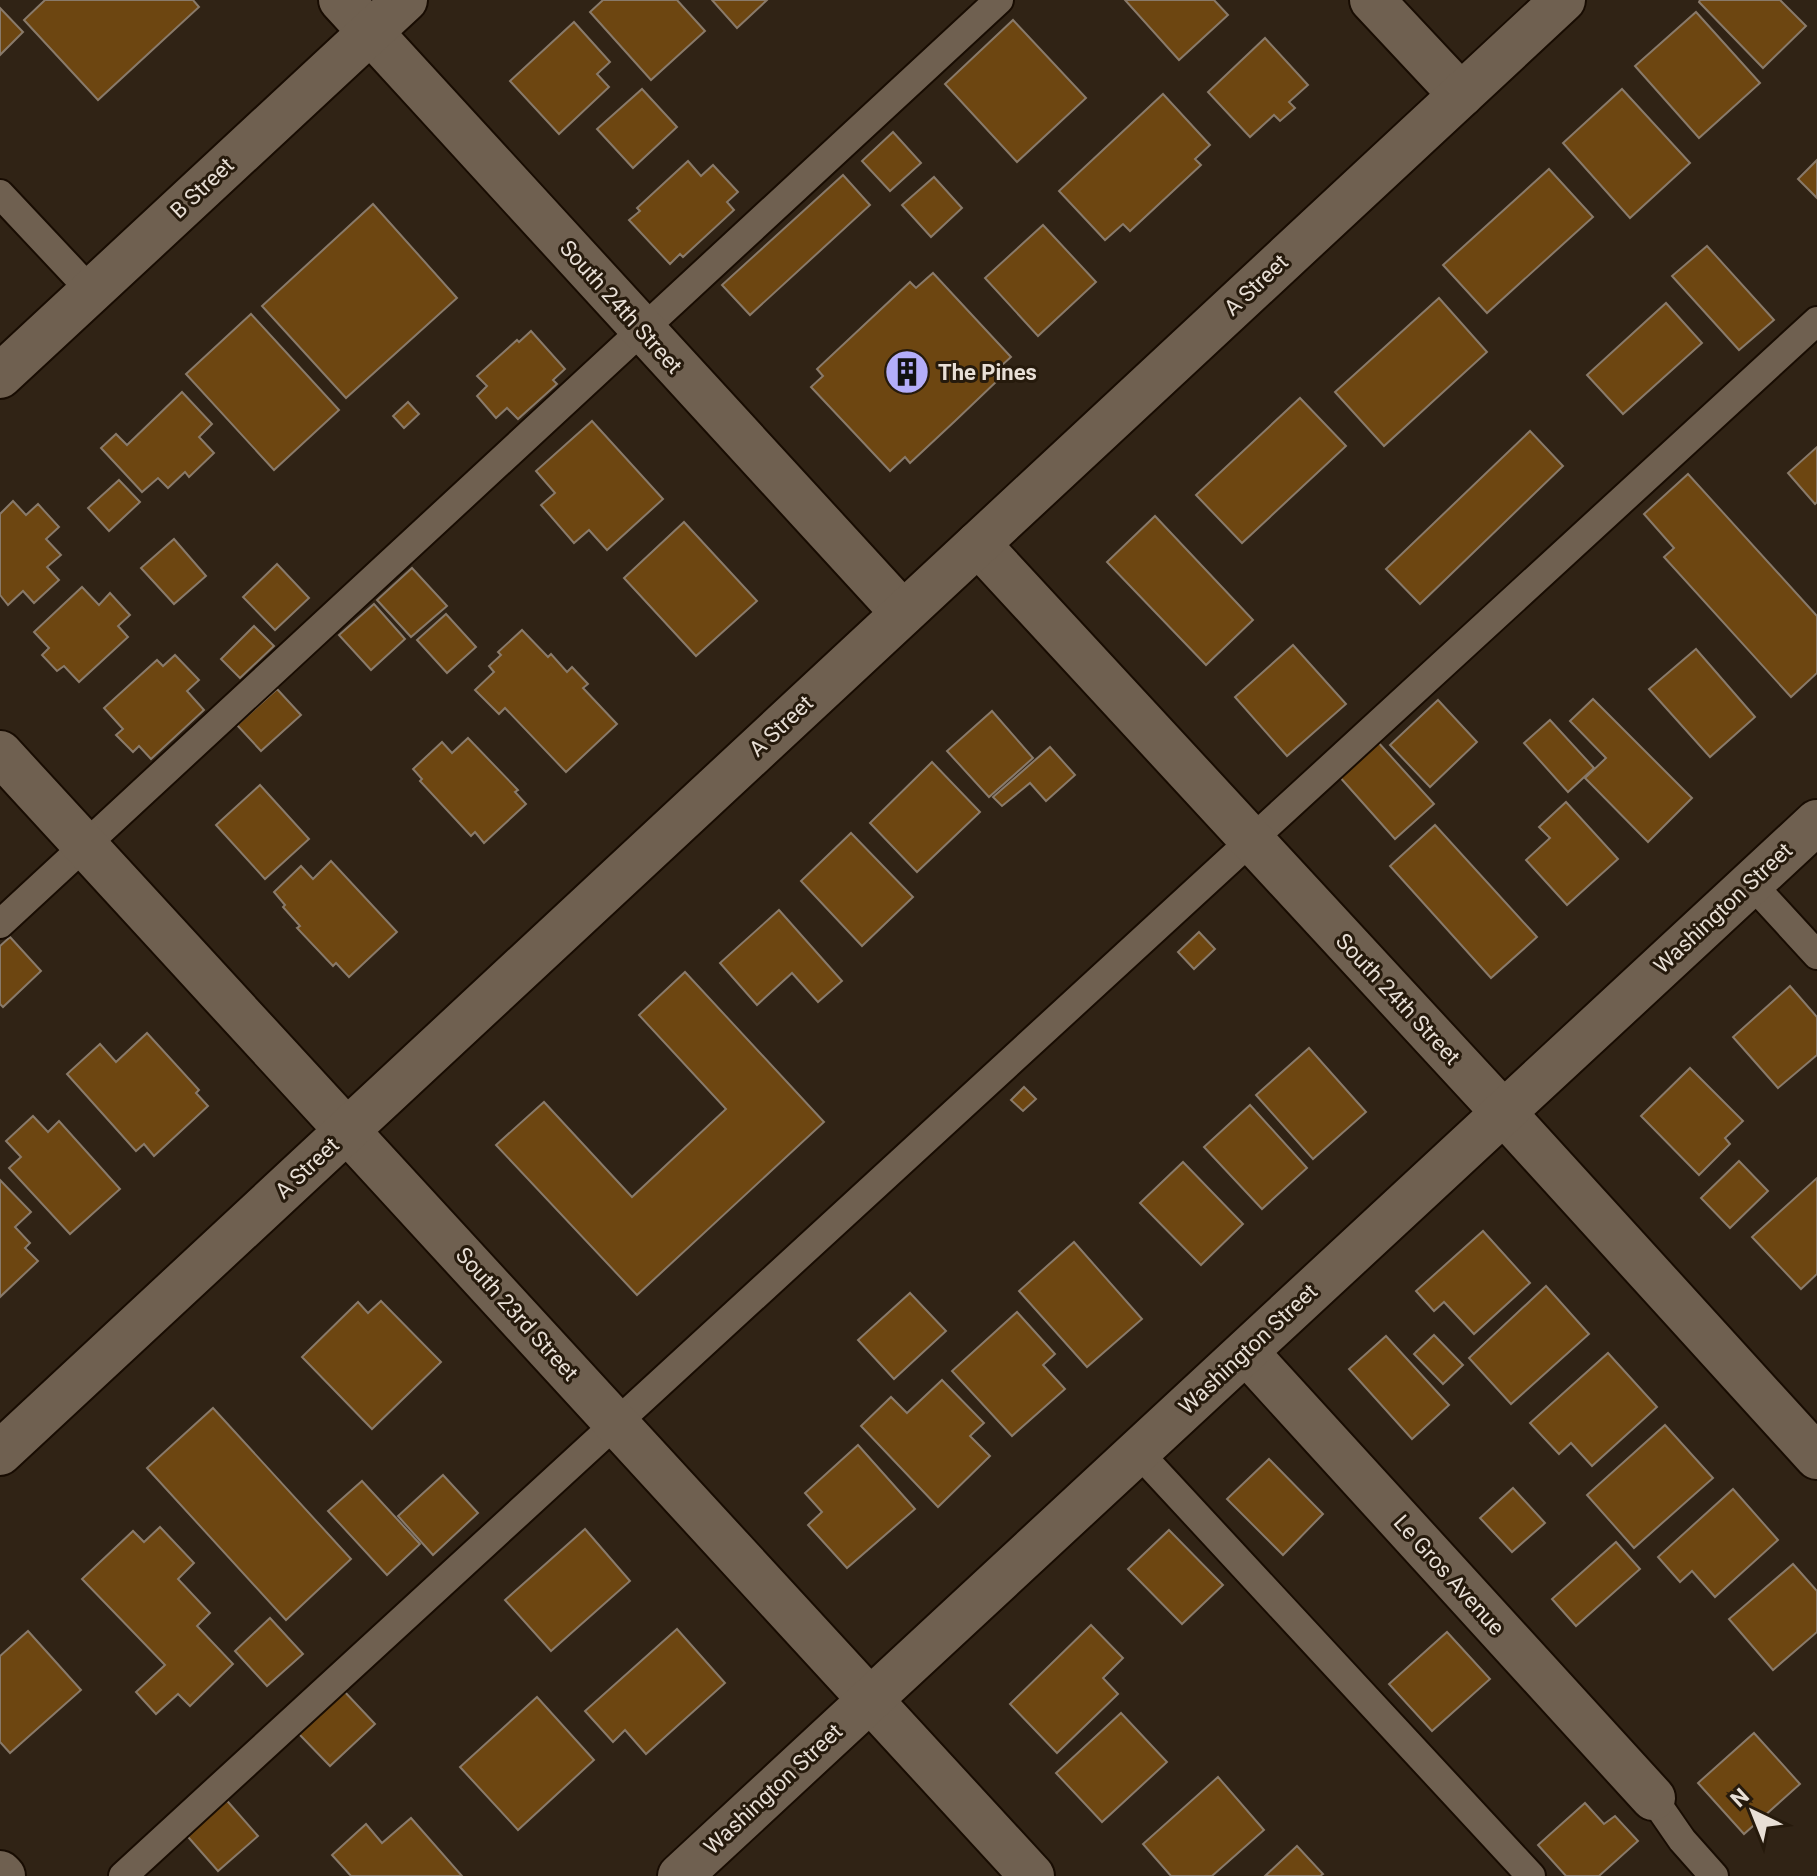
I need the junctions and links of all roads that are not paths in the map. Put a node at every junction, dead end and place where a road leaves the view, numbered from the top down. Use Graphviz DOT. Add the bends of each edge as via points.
graph roads {
  1 [pos="341,0"];
  2 [pos="405,0"];
  3 [pos="999,0"];
  4 [pos="1372,0"];
  5 [pos="1563,0"];
  6 [pos="370,32"];
  7 [pos="1461,95"];
  8 [pos="0,194"];
  9 [pos="91,291"];
  10 [pos="1817,321"];
  11 [pos="641,330"];
  12 [pos="0,376"];
  13 [pos="978,544"];
  14 [pos="903,613"];
  15 [pos="0,753"];
  16 [pos="1817,822"];
  17 [pos="1251,840"];
  18 [pos="85,845"];
  19 [pos="1751,883"];
  20 [pos="0,924"];
  21 [pos="1817,955"];
  22 [pos="1503,1112"];
  23 [pos="349,1130"];
  24 [pos="1246,1352"];
  25 [pos="617,1423"];
  26 [pos="1138,1452"];
  27 [pos="0,1453"];
  28 [pos="1817,1457"];
  29 [pos="870,1699"];
  30 [pos="1653,1798"];
  31 [pos="123,1876"];
  32 [pos="680,1876"];
  33 [pos="1032,1876"];
  34 [pos="1531,1876"];
  35 [pos="1714,1876"];
  1 -- 6 [label="street, South 24th Street"];
  2 -- 6 [label="street, B Street"];
  3 -- 11 [label="lane"];
  4 -- 7 [label="street"];
  5 -- 7 [label="street, A Street"];
  6 -- 9 [label="street, B Street"];
  6 -- 11 [label="street, South 24th Street"];
  7 -- 13 [label="street, A Street"];
  8 -- 9 [label="lane"];
  9 -- 12 [label="street, B Street"];
  10 -- 17 [label="lane"];
  11 -- 14 [label="street, South 24th Street"];
  11 -- 18 [label="lane"];
  13 -- 14 [label="street, A Street"];
  13 -- 17 [label="street, South 24th Street"];
  14 -- 23 [label="street, A Street"];
  15 -- 18 [label="street, South 23rd Street"];
  16 -- 19 [label="street, Washington Street"];
  17 -- 22 [label="street, South 24th Street"];
  17 -- 25 [label="lane"];
  18 -- 20 [label="lane"];
  18 -- 23 [label="street, South 23rd Street"];
  19 -- 21 [label="lane"];
  19 -- 22 [label="street, Washington Street"];
  22 -- 24 [label="street, Washington Street"];
  22 -- 28 [label="street, South 24th Street"];
  23 -- 25 [label="street, South 23rd Street"];
  23 -- 27 [label="street, A Street"];
  24 -- 26 [label="street, Washington Street"];
  24 -- 30 [label="street, Le Gros Avenue"];
  25 -- 29 [label="street, South 23rd Street"];
  25 -- 31 [label="lane"];
  26 -- 29 [label="street, Washington Street"];
  26 -- 34 [label="lane"];
  29 -- 32 [label="street, Washington Street"];
  29 -- 33 [label="street, South 23rd Street"];
  30 -- 35 [label="lane"];
}
